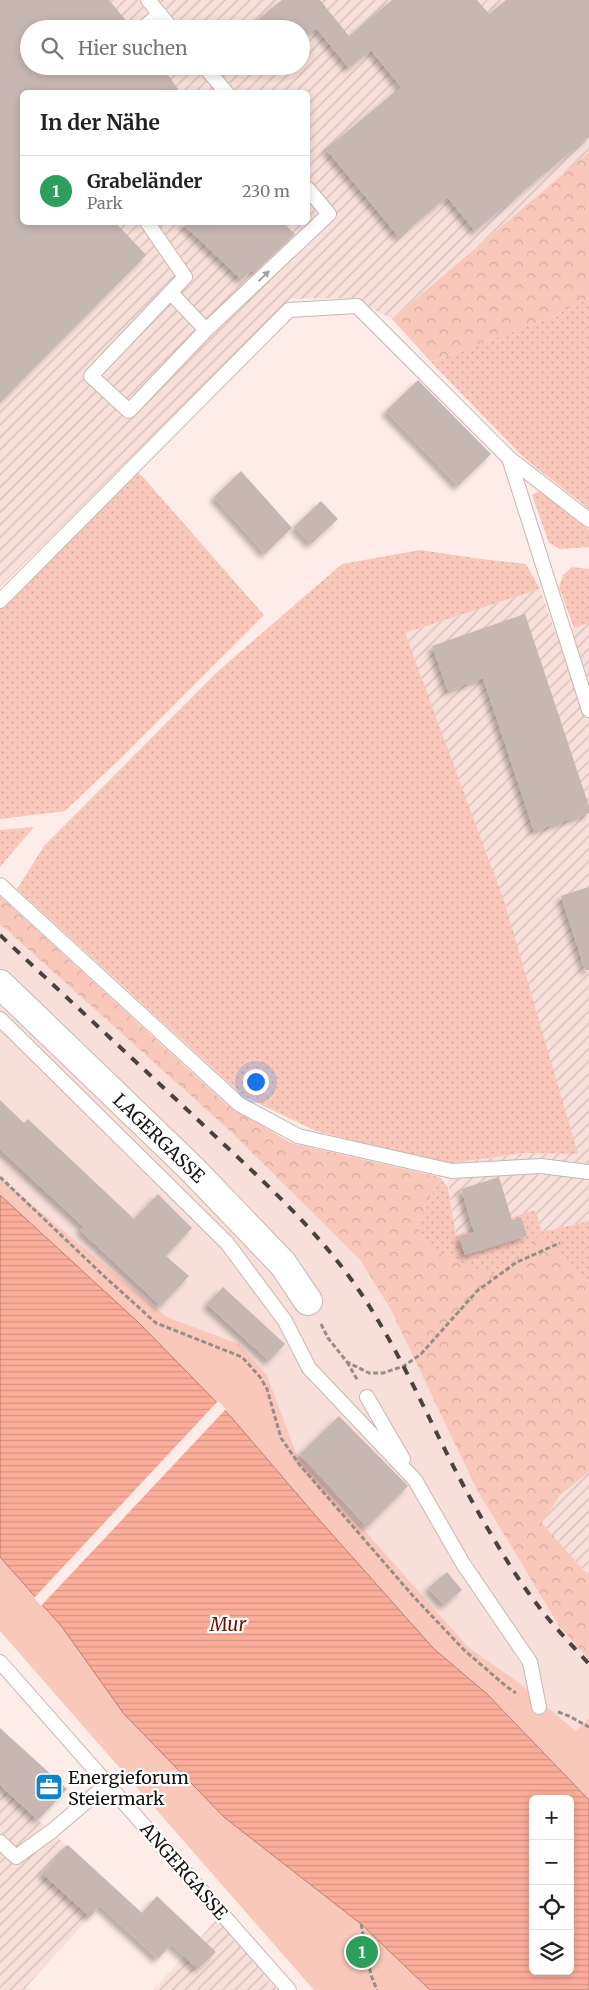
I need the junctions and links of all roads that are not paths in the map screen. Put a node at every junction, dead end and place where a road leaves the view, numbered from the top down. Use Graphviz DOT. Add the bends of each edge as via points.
graph roads {
  1 [pos="148,0"];
  2 [pos="160,14"];
  3 [pos="153,20"];
  4 [pos="165,20"];
  5 [pos="209,75"];
  6 [pos="216,86"];
  7 [pos="310,192"];
  8 [pos="149,225"];
  9 [pos="170,292"];
  10 [pos="206,330"];
  11 [pos="509,458"];
  12 [pos="589,520"];
  13 [pos="0,601"];
  14 [pos="589,710"];
  15 [pos="0,885"];
  16 [pos="0,984"];
  17 [pos="0,1019"];
  18 [pos="95,1094"];
  19 [pos="589,1172"];
  20 [pos="308,1302"];
  21 [pos="367,1397"];
  22 [pos="415,1480"];
  23 [pos="0,1662"];
  24 [pos="539,1707"];
  25 [pos="107,1784"];
  26 [pos="0,1842"];
  27 [pos="289,1990"];
  1 -- 2 [label="lane"];
  2 -- 3 [label="lane"];
  2 -- 4 [label="lane"];
  5 -- 6 [label="lane"];
  10 -- 7 [label="lane, one-way" via="328,214"];
  8 -- 9 [label="lane" via="185,276"];
  9 -- 10 [label="lane"];
  9 -- 10 [label="lane" via="91,376 129,411"];
  11 -- 12 [label="lane"];
  11 -- 13 [label="lane" via="357,306 289,310"];
  11 -- 14 [label="lane"];
  15 -- 19 [label="lane" via="239,1104 298,1136 452,1171 541,1166"];
  16 -- 18 [label="street, LAGERGASSE"];
  17 -- 18 [label="lane"];
  18 -- 20 [label="street, LAGERGASSE" via="192,1169 283,1264"];
  18 -- 22 [label="lane" via="228,1243 285,1321 309,1368"];
  21 -- 22 [label="lane"];
  22 -- 24 [label="lane" via="462,1562 530,1662"];
  23 -- 25 [label="lane, ANGERGASSE"];
  25 -- 26 [label="lane" via="16,1857"];
  25 -- 27 [label="lane, ANGERGASSE"];
}
